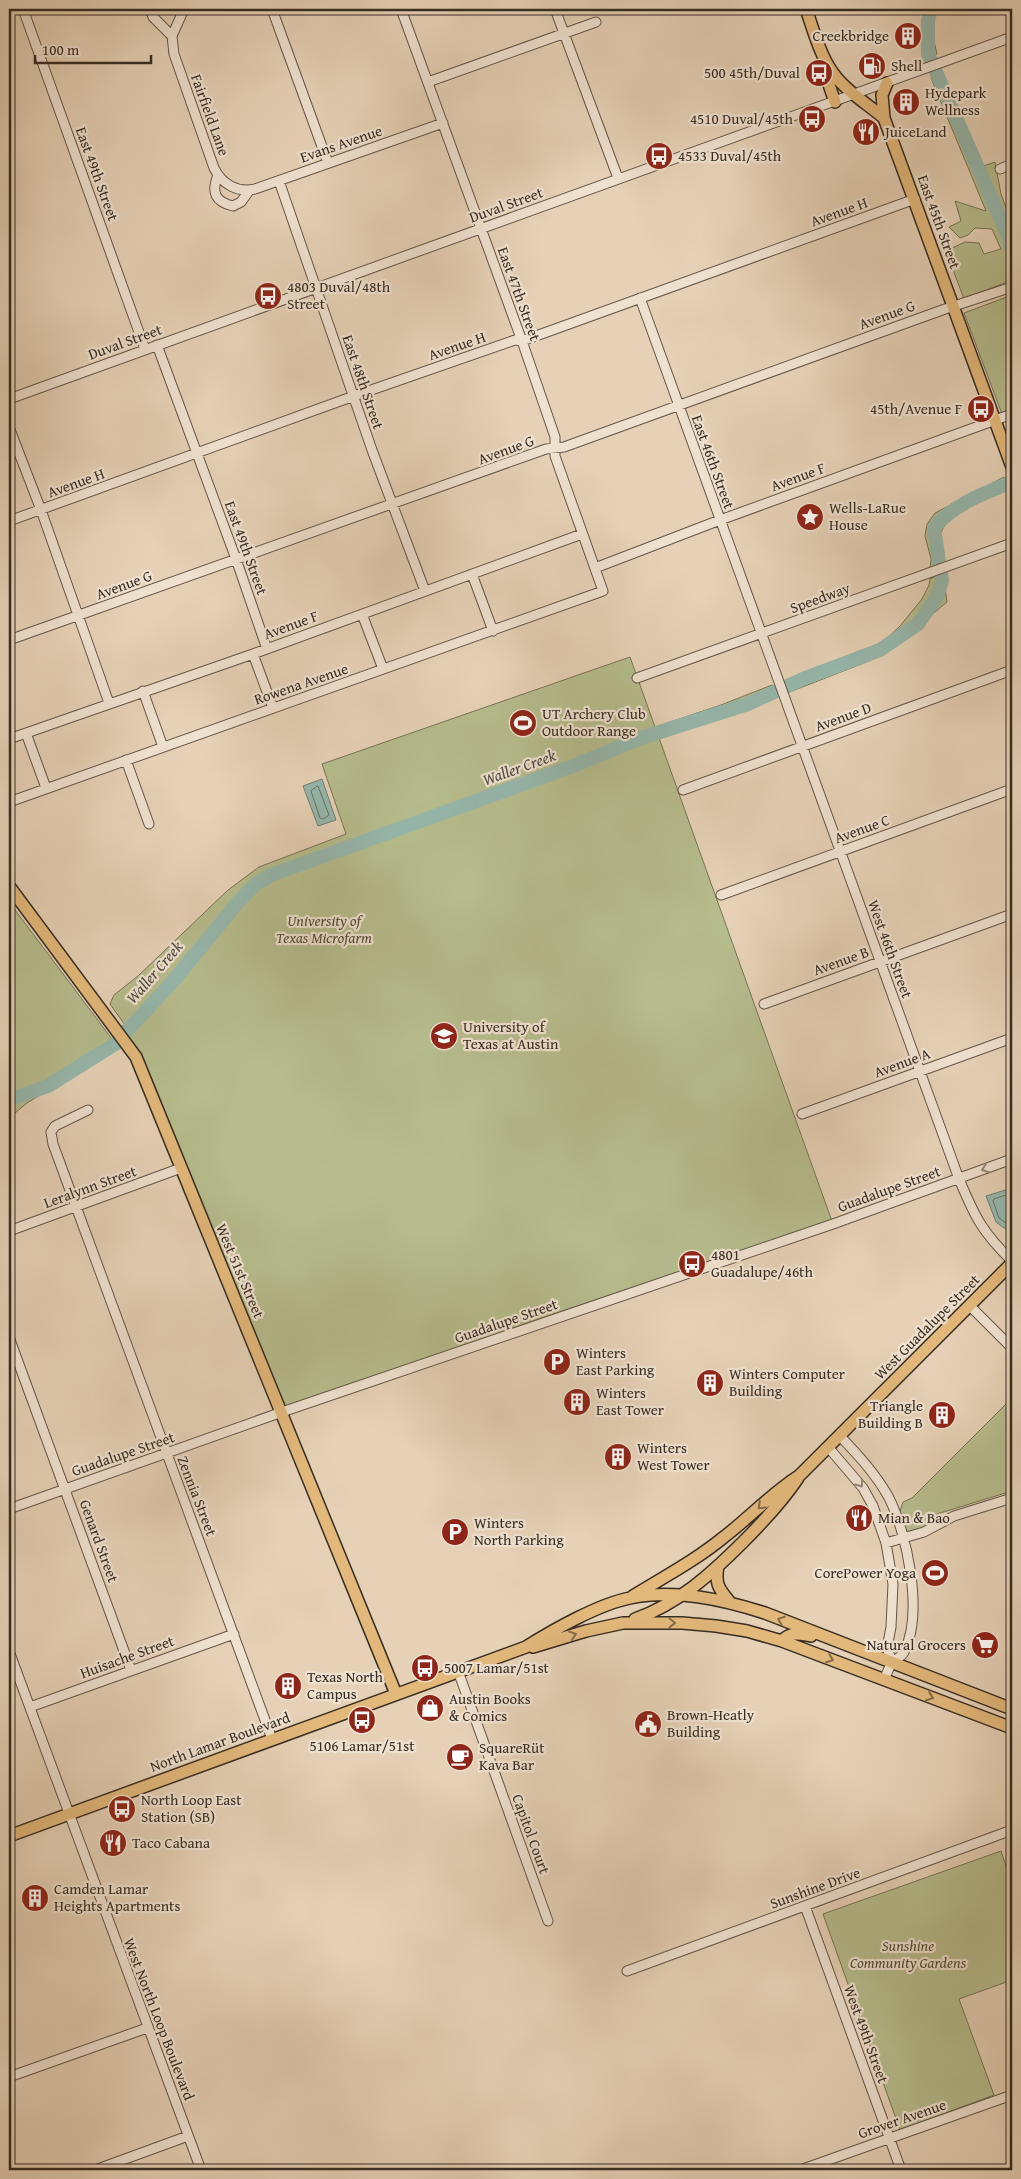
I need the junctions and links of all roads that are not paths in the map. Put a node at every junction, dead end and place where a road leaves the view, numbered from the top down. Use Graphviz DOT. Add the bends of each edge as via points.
graph roads {
  1 [pos="23,9"];
  2 [pos="150,9"];
  3 [pos="184,9"];
  4 [pos="272,9"];
  5 [pos="401,9"];
  6 [pos="555,9"];
  7 [pos="806,9"];
  8 [pos="596,22"];
  9 [pos="564,33"];
  10 [pos="172,36"];
  11 [pos="1012,37"];
  12 [pos="826,62"];
  13 [pos="428,82"];
  14 [pos="887,83"];
  15 [pos="856,95"];
  16 [pos="835,102"];
  17 [pos="884,118"];
  18 [pos="442,123"];
  19 [pos="328,163"];
  20 [pos="1012,164"];
  21 [pos="1000,169"];
  22 [pos="218,175"];
  23 [pos="618,178"];
  24 [pos="279,181"];
  25 [pos="249,191"];
  26 [pos="915,199"];
  27 [pos="481,229"];
  28 [pos="1012,287"];
  29 [pos="316,289"];
  30 [pos="640,298"];
  31 [pos="954,307"];
  32 [pos="522,341"];
  33 [pos="158,344"];
  34 [pos="145,349"];
  35 [pos="354,396"];
  36 [pos="9,399"];
  37 [pos="678,405"];
  38 [pos="1012,414"];
  39 [pos="995,421"];
  40 [pos="9,427"];
  41 [pos="555,448"];
  42 [pos="198,453"];
  43 [pos="1012,467"];
  44 [pos="394,505"];
  45 [pos="41,510"];
  46 [pos="720,520"];
  47 [pos="9,521"];
  48 [pos="582,534"];
  49 [pos="1012,543"];
  50 [pos="236,559"];
  51 [pos="595,568"];
  52 [pos="472,574"];
  53 [pos="425,591"];
  54 [pos="603,591"];
  55 [pos="362,614"];
  56 [pos="77,616"];
  57 [pos="493,631"];
  58 [pos="762,635"];
  59 [pos="9,640"];
  60 [pos="267,648"];
  61 [pos="253,654"];
  62 [pos="383,669"];
  63 [pos="1012,670"];
  64 [pos="637,678"];
  65 [pos="143,691"];
  66 [pos="110,703"];
  67 [pos="273,708"];
  68 [pos="26,733"];
  69 [pos="9,739"];
  70 [pos="163,747"];
  71 [pos="801,747"];
  72 [pos="126,760"];
  73 [pos="46,788"];
  74 [pos="1012,789"];
  75 [pos="683,790"];
  76 [pos="9,802"];
  77 [pos="149,824"];
  78 [pos="840,852"];
  79 [pos="9,886"];
  80 [pos="720,895"];
  81 [pos="1012,914"];
  82 [pos="880,962"];
  83 [pos="764,1004"];
  84 [pos="1012,1038"];
  85 [pos="920,1071"];
  86 [pos="88,1110"];
  87 [pos="802,1114"];
  88 [pos="1012,1159"];
  89 [pos="181,1168"];
  90 [pos="959,1179"];
  91 [pos="77,1206"];
  92 [pos="9,1231"];
  93 [pos="1012,1262"];
  94 [pos="970,1306"];
  95 [pos="9,1337"];
  96 [pos="1012,1348"];
  97 [pos="282,1412"];
  98 [pos="840,1436"];
  99 [pos="828,1447"];
  100 [pos="166,1454"];
  101 [pos="799,1476"];
  102 [pos="66,1489"];
  103 [pos="1012,1498"];
  104 [pos="9,1510"];
  105 [pos="904,1538"];
  106 [pos="886,1543"];
  107 [pos="718,1566"];
  108 [pos="685,1594"];
  109 [pos="629,1598"];
  110 [pos="728,1601"];
  111 [pos="624,1623"];
  112 [pos="234,1634"];
  113 [pos="835,1640"];
  114 [pos="782,1641"];
  115 [pos="526,1647"];
  116 [pos="9,1651"];
  117 [pos="892,1662"];
  118 [pos="131,1670"];
  119 [pos="458,1671"];
  120 [pos="884,1679"];
  121 [pos="396,1694"];
  122 [pos="30,1707"];
  123 [pos="1012,1709"];
  124 [pos="1012,1728"];
  125 [pos="272,1739"];
  126 [pos="67,1814"];
  127 [pos="1012,1830"];
  128 [pos="9,1836"];
  129 [pos="805,1906"];
  130 [pos="548,1921"];
  131 [pos="626,1971"];
  132 [pos="147,2028"];
  133 [pos="9,2077"];
  134 [pos="1012,2096"];
  135 [pos="188,2136"];
  136 [pos="890,2138"];
  137 [pos="813,2168"];
  138 [pos="95,2170"];
  139 [pos="201,2170"];
  140 [pos="800,2170"];
  141 [pos="901,2170"];
  1 -- 34 [label="street, East 49th Street"];
  2 -- 10 [label="street" via="153,17"];
  3 -- 10 [label="street, Fairfield Lane"];
  4 -- 19 [label="street"];
  5 -- 13 [label="street, East 47th Street"];
  6 -- 9 [label="street"];
  7 -- 12 [label="main road, East 45th Street"];
  8 -- 9 [label="street"];
  9 -- 13 [label="street"];
  9 -- 23 [label="street"];
  10 -- 22 [label="street, Fairfield Lane" via="174,54"];
  11 -- 14 [label="street, Duval Street"];
  12 -- 15 [label="main road, East 45th Street" via="838,80"];
  12 -- 16 [label="main road" via="826,76"];
  13 -- 18 [label="street, East 47th Street"];
  14 -- 15 [label="street, Duval Street"];
  14 -- 17 [label="main road" via="882,96"];
  15 -- 16 [label="street, Duval Street"];
  15 -- 17 [label="main road, East 45th Street"];
  16 -- 23 [label="street, Duval Street"];
  17 -- 26 [label="main road, East 45th Street"];
  18 -- 19 [label="street, Evans Avenue"];
  18 -- 27 [label="street, East 47th Street"];
  19 -- 24 [label="street, Evans Avenue"];
  20 -- 21 [label="street"];
  22 -- 25 [label="street, Fairfield Lane" via="231,187"];
  22 -- 25 [label="street, Evans Avenue" via="214,192 223,204 233,206 241,202"];
  23 -- 27 [label="street, Duval Street"];
  24 -- 25 [label="street, Evans Avenue"];
  24 -- 29 [label="street, East 48th Street"];
  26 -- 30 [label="street, Avenue H"];
  26 -- 31 [label="main road, East 45th Street"];
  27 -- 29 [label="street, Duval Street"];
  27 -- 32 [label="street, East 47th Street"];
  28 -- 31 [label="street, Avenue G"];
  29 -- 33 [label="street, Duval Street"];
  29 -- 35 [label="street, East 48th Street"];
  30 -- 32 [label="street, Avenue H"];
  30 -- 37 [label="street, East 46th Street"];
  31 -- 37 [label="street, Avenue G"];
  31 -- 39 [label="main road, East 45th Street"];
  32 -- 35 [label="street, Avenue H" via="515,340"];
  32 -- 41 [label="street, East 47th Street" via="555,437"];
  33 -- 34 [label="street, Duval Street"];
  33 -- 42 [label="street, East 49th Street"];
  34 -- 36 [label="street, Duval Street"];
  35 -- 42 [label="street, Avenue H"];
  35 -- 44 [label="street, East 48th Street"];
  37 -- 41 [label="street, Avenue G"];
  37 -- 46 [label="street, East 46th Street"];
  38 -- 39 [label="street, Avenue F"];
  39 -- 43 [label="main road, East 45th Street"];
  39 -- 46 [label="street, Avenue F"];
  40 -- 45 [label="street"];
  41 -- 44 [label="street, Avenue G"];
  41 -- 48 [label="street, East 47th Street"];
  42 -- 45 [label="street, Avenue H"];
  42 -- 50 [label="street, East 49th Street"];
  44 -- 50 [label="street, Avenue G"];
  44 -- 53 [label="street, East 48th Street"];
  45 -- 47 [label="street, Avenue H"];
  45 -- 56 [label="street"];
  46 -- 51 [label="street, Avenue F"];
  46 -- 58 [label="street, East 46th Street"];
  48 -- 51 [label="street, East 47th Street"];
  48 -- 52 [label="street, Avenue F"];
  49 -- 58 [label="street, Speedway"];
  50 -- 56 [label="street, Avenue G"];
  50 -- 60 [label="street, East 49th Street"];
  51 -- 54 [label="street, East 47th Street"];
  52 -- 53 [label="street, Avenue F"];
  52 -- 57 [label="street"];
  53 -- 55 [label="street, Avenue F"];
  54 -- 57 [label="street, Rowena Avenue"];
  55 -- 60 [label="street, Avenue F"];
  55 -- 62 [label="street"];
  56 -- 59 [label="street, Avenue G"];
  56 -- 66 [label="street"];
  57 -- 62 [label="street, Rowena Avenue"];
  58 -- 64 [label="street, Speedway"];
  58 -- 71 [label="street, West 46th Street"];
  60 -- 61 [label="street, Avenue F"];
  61 -- 65 [label="street, Avenue F"];
  61 -- 67 [label="street"];
  62 -- 67 [label="street, Rowena Avenue"];
  63 -- 71 [label="street, Avenue D"];
  65 -- 66 [label="street, Avenue F"];
  65 -- 70 [label="street"];
  66 -- 68 [label="street, Avenue F"];
  67 -- 70 [label="street, Rowena Avenue"];
  68 -- 69 [label="street, Avenue F"];
  68 -- 73 [label="street"];
  70 -- 72 [label="street, Rowena Avenue"];
  71 -- 75 [label="street, Avenue D"];
  71 -- 78 [label="street, West 46th Street"];
  72 -- 73 [label="street, Rowena Avenue"];
  72 -- 77 [label="street"];
  73 -- 76 [label="street, Rowena Avenue"];
  74 -- 78 [label="street, Avenue C"];
  78 -- 80 [label="street, Avenue C"];
  78 -- 82 [label="street, West 46th Street"];
  79 -- 89 [label="main road, West 51st Street" via="128,1044 141,1067"];
  81 -- 82 [label="street, Avenue B"];
  82 -- 83 [label="street, Avenue B"];
  82 -- 85 [label="street, West 46th Street"];
  84 -- 85 [label="street, Avenue A"];
  85 -- 87 [label="street, Avenue A"];
  85 -- 90 [label="street, West 46th Street"];
  86 -- 91 [label="street, Zennia Street" via="54,1126 51,1132"];
  88 -- 90 [label="street, Guadalupe Street, one-way"];
  89 -- 91 [label="street, Leralynn Street"];
  89 -- 97 [label="main road, West 51st Street"];
  90 -- 93 [label="street, West 46th Street" via="979,1224"];
  90 -- 97 [label="street, Guadalupe Street"];
  91 -- 92 [label="street, Leralynn Street"];
  91 -- 100 [label="street, Zennia Street"];
  93 -- 94 [label="main road, West Guadalupe Street"];
  94 -- 96 [label="street"];
  94 -- 98 [label="main road, West Guadalupe Street"];
  95 -- 102 [label="street, Genard Street"];
  97 -- 100 [label="street, Guadalupe Street"];
  97 -- 121 [label="main road, West 51st Street"];
  98 -- 99 [label="main road, West Guadalupe Street"];
  98 -- 105 [label="street" via="877,1479 895,1510"];
  99 -- 101 [label="main road, West Guadalupe Street"];
  99 -- 106 [label="street, one-way" via="863,1488"];
  100 -- 102 [label="street, Guadalupe Street"];
  100 -- 112 [label="street, Zennia Street"];
  101 -- 107 [label="main road, West Guadalupe Street" via="785,1498"];
  101 -- 109 [label="main road, West Guadalupe Street, one-way" via="778,1489 726,1537 693,1561"];
  102 -- 104 [label="street, Guadalupe Street"];
  102 -- 118 [label="street, Genard Street"];
  103 -- 105 [label="street" via="954,1516 924,1532"];
  105 -- 106 [label="street"];
  105 -- 117 [label="street" via="910,1569 910,1629 904,1653"];
  106 -- 117 [label="street" via="893,1584 888,1648"];
  107 -- 108 [label="main road, West Guadalupe Street"];
  107 -- 110 [label="main road" via="716,1579"];
  108 -- 109 [label="main road, North Lamar Boulevard"];
  108 -- 110 [label="main road, North Lamar Boulevard"];
  108 -- 111 [label="main road, West Guadalupe Street" via="648,1615"];
  109 -- 115 [label="main road, North Lamar Boulevard" via="597,1610"];
  113 -- 110 [label="main road, North Lamar Boulevard, one-way"];
  111 -- 114 [label="main road, North Lamar Boulevard, one-way" via="716,1626"];
  115 -- 111 [label="main road, North Lamar Boulevard, one-way"];
  112 -- 118 [label="street, Huisache Street"];
  112 -- 125 [label="street, Zennia Street"];
  113 -- 114 [label="main road" via="791,1634"];
  113 -- 117 [label="main road, North Lamar Boulevard"];
  114 -- 120 [label="main road, North Lamar Boulevard, one-way"];
  115 -- 119 [label="main road, North Lamar Boulevard"];
  116 -- 122 [label="street, West North Loop Boulevard"];
  117 -- 120 [label="street"];
  117 -- 123 [label="main road, North Lamar Boulevard"];
  118 -- 122 [label="street, Huisache Street"];
  119 -- 121 [label="main road, North Lamar Boulevard"];
  119 -- 130 [label="street, Capitol Court"];
  120 -- 124 [label="main road, North Lamar Boulevard, one-way"];
  121 -- 125 [label="main road, North Lamar Boulevard"];
  122 -- 126 [label="street, West North Loop Boulevard"];
  125 -- 126 [label="main road, North Lamar Boulevard"];
  126 -- 128 [label="main road, North Lamar Boulevard"];
  126 -- 132 [label="street, West North Loop Boulevard"];
  127 -- 129 [label="street, Sunshine Drive"];
  129 -- 131 [label="street, Sunshine Drive"];
  129 -- 136 [label="street, West 49th Street"];
  132 -- 133 [label="street"];
  132 -- 135 [label="street, West North Loop Boulevard"];
  134 -- 136 [label="street, Grover Avenue"];
  135 -- 138 [label="street"];
  135 -- 139 [label="street, West North Loop Boulevard"];
  136 -- 137 [label="street, Grover Avenue"];
  136 -- 141 [label="street, West 49th Street"];
  137 -- 140 [label="street, Grover Avenue"];
}
